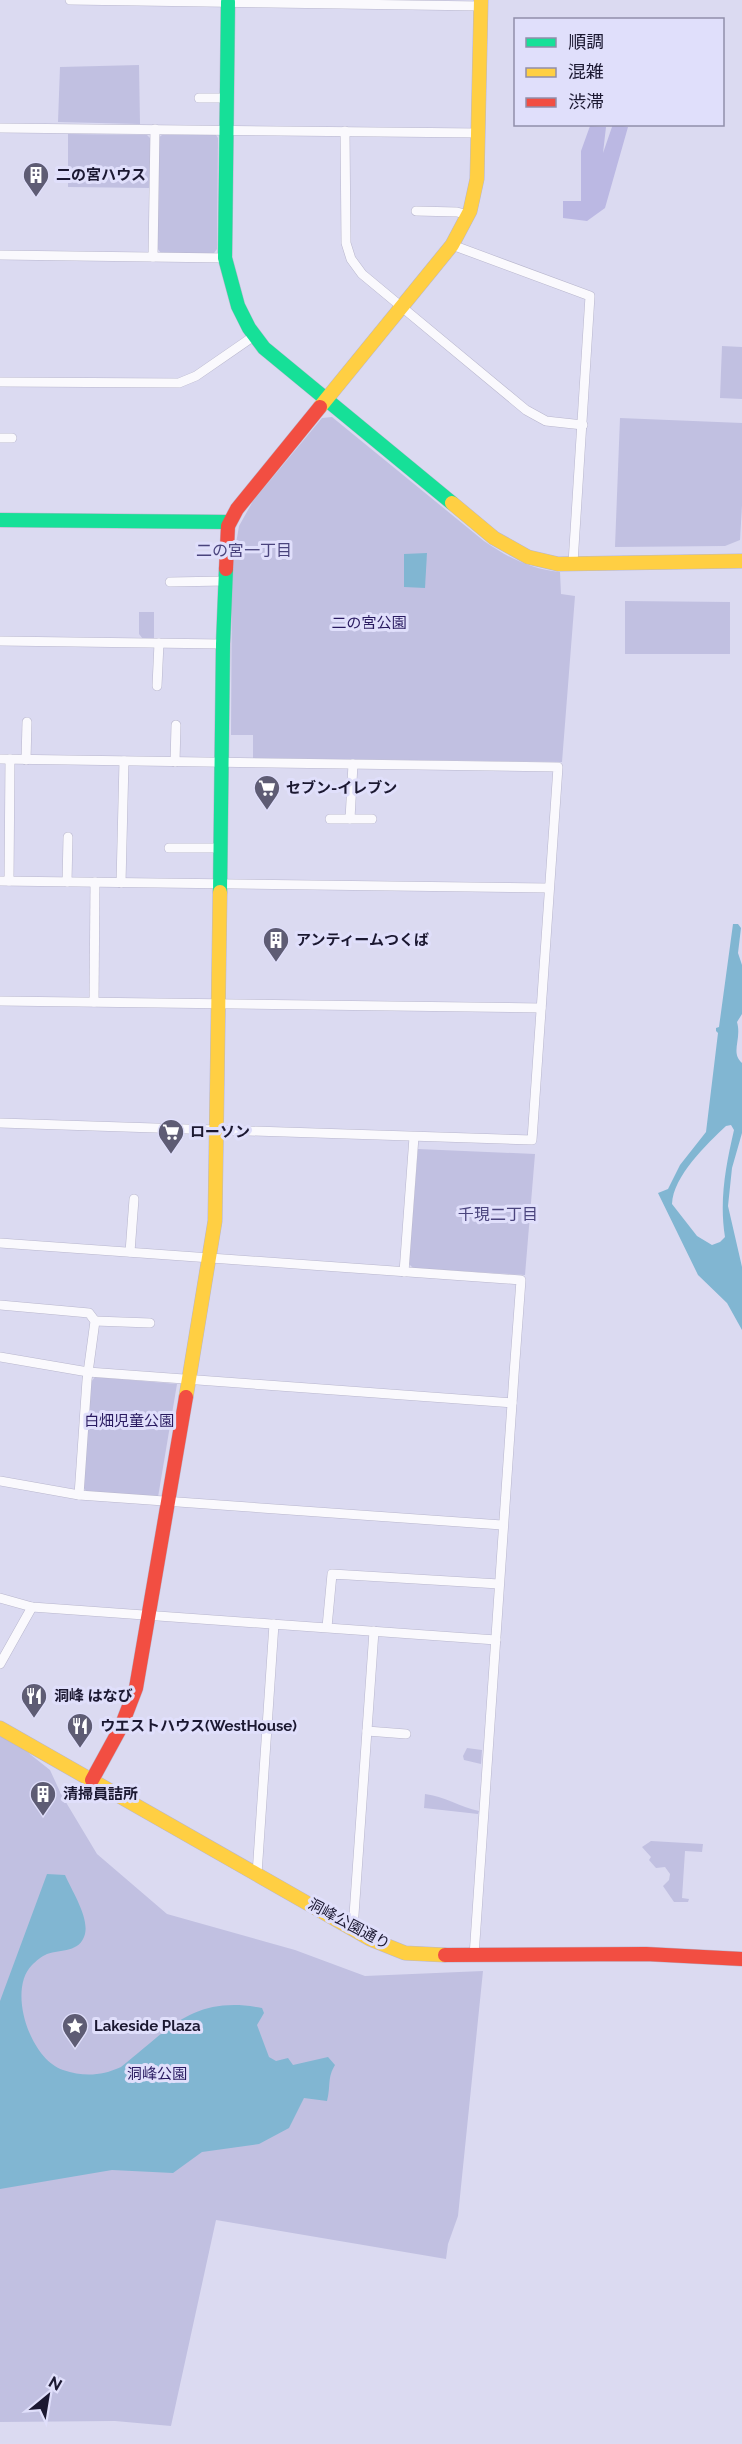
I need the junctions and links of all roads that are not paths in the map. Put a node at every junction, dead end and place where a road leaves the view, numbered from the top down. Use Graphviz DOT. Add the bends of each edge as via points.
graph roads {
  1 [pos="70,0"];
  2 [pos="228,2"];
  3 [pos="481,3"];
  4 [pos="199,98"];
  5 [pos="227,98"];
  6 [pos="0,128"];
  7 [pos="155,129"];
  8 [pos="226,130"];
  9 [pos="345,131"];
  10 [pos="479,133"];
  11 [pos="416,211"];
  12 [pos="468,215"];
  13 [pos="452,245"];
  14 [pos="0,255"];
  15 [pos="153,257"];
  16 [pos="225,258"];
  17 [pos="401,308"];
  18 [pos="254,336"];
  19 [pos="0,382"];
  20 [pos="326,400"];
  21 [pos="583,425"];
  22 [pos="0,438"];
  23 [pos="12,438"];
  24 [pos="0,520"];
  25 [pos="229,522"];
  26 [pos="742,561"];
  27 [pos="573,563"];
  28 [pos="225,581"];
  29 [pos="170,582"];
  30 [pos="0,641"];
  31 [pos="159,643"];
  32 [pos="224,644"];
  33 [pos="158,686"];
  34 [pos="27,722"];
  35 [pos="176,725"];
  36 [pos="0,759"];
  37 [pos="10,759"];
  38 [pos="26,760"];
  39 [pos="124,761"];
  40 [pos="175,762"];
  41 [pos="222,762"];
  42 [pos="353,764"];
  43 [pos="330,819"];
  44 [pos="350,819"];
  45 [pos="372,819"];
  46 [pos="68,837"];
  47 [pos="169,848"];
  48 [pos="221,848"];
  49 [pos="5,881"];
  50 [pos="67,882"];
  51 [pos="95,882"];
  52 [pos="121,883"];
  53 [pos="220,884"];
  54 [pos="548,888"];
  55 [pos="0,1001"];
  56 [pos="94,1002"];
  57 [pos="219,1003"];
  58 [pos="541,1008"];
  59 [pos="0,1123"];
  60 [pos="218,1130"];
  61 [pos="414,1137"];
  62 [pos="134,1199"];
  63 [pos="0,1243"];
  64 [pos="130,1252"];
  65 [pos="209,1258"];
  66 [pos="404,1272"];
  67 [pos="0,1305"];
  68 [pos="94,1321"];
  69 [pos="150,1323"];
  70 [pos="0,1357"];
  71 [pos="88,1372"];
  72 [pos="189,1379"];
  73 [pos="512,1402"];
  74 [pos="0,1481"];
  75 [pos="79,1495"];
  76 [pos="168,1503"];
  77 [pos="502,1525"];
  78 [pos="499,1584"];
  79 [pos="0,1598"];
  80 [pos="32,1607"];
  81 [pos="150,1616"];
  82 [pos="274,1624"];
  83 [pos="327,1627"];
  84 [pos="374,1631"];
  85 [pos="496,1640"];
  86 [pos="0,1664"];
  87 [pos="0,1728"];
  88 [pos="367,1731"];
  89 [pos="406,1734"];
  90 [pos="92,1780"];
  91 [pos="256,1874"];
  92 [pos="354,1929"];
  93 [pos="474,1956"];
  94 [pos="742,1959"];
  1 -- 2 [label="street"];
  2 -- 3 [label="street"];
  2 -- 5 [label="street"];
  3 -- 10 [label="street"];
  4 -- 5 [label="street"];
  5 -- 8 [label="street"];
  6 -- 7 [label="street"];
  7 -- 8 [label="street"];
  7 -- 15 [label="street"];
  8 -- 9 [label="street"];
  8 -- 16 [label="street"];
  9 -- 10 [label="street"];
  9 -- 17 [label="street" via="344,226 348,251 362,274"];
  10 -- 12 [label="street" via="477,178"];
  11 -- 12 [label="street"];
  12 -- 13 [label="street"];
  13 -- 17 [label="street"];
  13 -- 21 [label="street" via="590,296"];
  14 -- 15 [label="street"];
  15 -- 16 [label="street"];
  16 -- 18 [label="street" via="233,296"];
  17 -- 20 [label="street"];
  17 -- 21 [label="street" via="526,410 546,421"];
  18 -- 19 [label="street" via="196,376 179,383"];
  18 -- 20 [label="street"];
  20 -- 25 [label="street"];
  20 -- 27 [label="street" via="494,538 528,557"];
  21 -- 27 [label="street"];
  22 -- 23 [label="street"];
  24 -- 25 [label="street"];
  25 -- 28 [label="street"];
  26 -- 27 [label="street"];
  28 -- 29 [label="street"];
  28 -- 32 [label="street"];
  30 -- 31 [label="street"];
  31 -- 32 [label="street"];
  31 -- 33 [label="street"];
  32 -- 41 [label="street"];
  34 -- 38 [label="street"];
  35 -- 40 [label="street"];
  36 -- 37 [label="street"];
  37 -- 38 [label="street"];
  37 -- 49 [label="street"];
  38 -- 39 [label="street"];
  39 -- 40 [label="street"];
  39 -- 52 [label="street"];
  40 -- 41 [label="street"];
  41 -- 42 [label="street"];
  41 -- 48 [label="street"];
  42 -- 44 [label="street"];
  42 -- 54 [label="street" via="558,767"];
  43 -- 44 [label="street"];
  44 -- 45 [label="street"];
  46 -- 50 [label="street"];
  47 -- 48 [label="street"];
  48 -- 53 [label="street"];
  49 -- 50 [label="street"];
  50 -- 51 [label="street"];
  51 -- 52 [label="street"];
  51 -- 56 [label="street"];
  52 -- 53 [label="street"];
  53 -- 54 [label="street"];
  53 -- 57 [label="street"];
  54 -- 58 [label="street"];
  55 -- 56 [label="street"];
  56 -- 57 [label="street"];
  57 -- 58 [label="street"];
  57 -- 60 [label="street"];
  58 -- 61 [label="street" via="532,1140"];
  59 -- 60 [label="street"];
  60 -- 61 [label="street"];
  60 -- 65 [label="street" via="217,1203"];
  61 -- 66 [label="street"];
  62 -- 64 [label="street"];
  63 -- 64 [label="street"];
  64 -- 65 [label="street"];
  65 -- 66 [label="street"];
  65 -- 72 [label="street"];
  66 -- 73 [label="street" via="521,1280"];
  67 -- 68 [label="street" via="89,1313"];
  68 -- 69 [label="street"];
  68 -- 71 [label="street"];
  70 -- 71 [label="street"];
  71 -- 72 [label="street"];
  71 -- 75 [label="street"];
  72 -- 73 [label="street"];
  72 -- 76 [label="street"];
  73 -- 77 [label="street"];
  74 -- 75 [label="street"];
  75 -- 76 [label="street"];
  76 -- 77 [label="street"];
  76 -- 81 [label="street"];
  77 -- 78 [label="street"];
  78 -- 83 [label="street" via="332,1574"];
  78 -- 85 [label="street"];
  79 -- 80 [label="street"];
  80 -- 81 [label="street"];
  80 -- 86 [label="street"];
  81 -- 82 [label="street"];
  81 -- 90 [label="street" via="130,1706"];
  82 -- 83 [label="street"];
  82 -- 91 [label="street"];
  83 -- 84 [label="street"];
  84 -- 85 [label="street"];
  84 -- 88 [label="street"];
  85 -- 93 [label="street"];
  87 -- 90 [label="street, 洞峰公園通り"];
  88 -- 89 [label="street"];
  88 -- 92 [label="street"];
  90 -- 91 [label="street, 洞峰公園通り"];
  91 -- 92 [label="street, 洞峰公園通り"];
  92 -- 93 [label="street, 洞峰公園通り" via="405,1953"];
  93 -- 94 [label="street, 洞峰公園通り" via="646,1954"];
}
